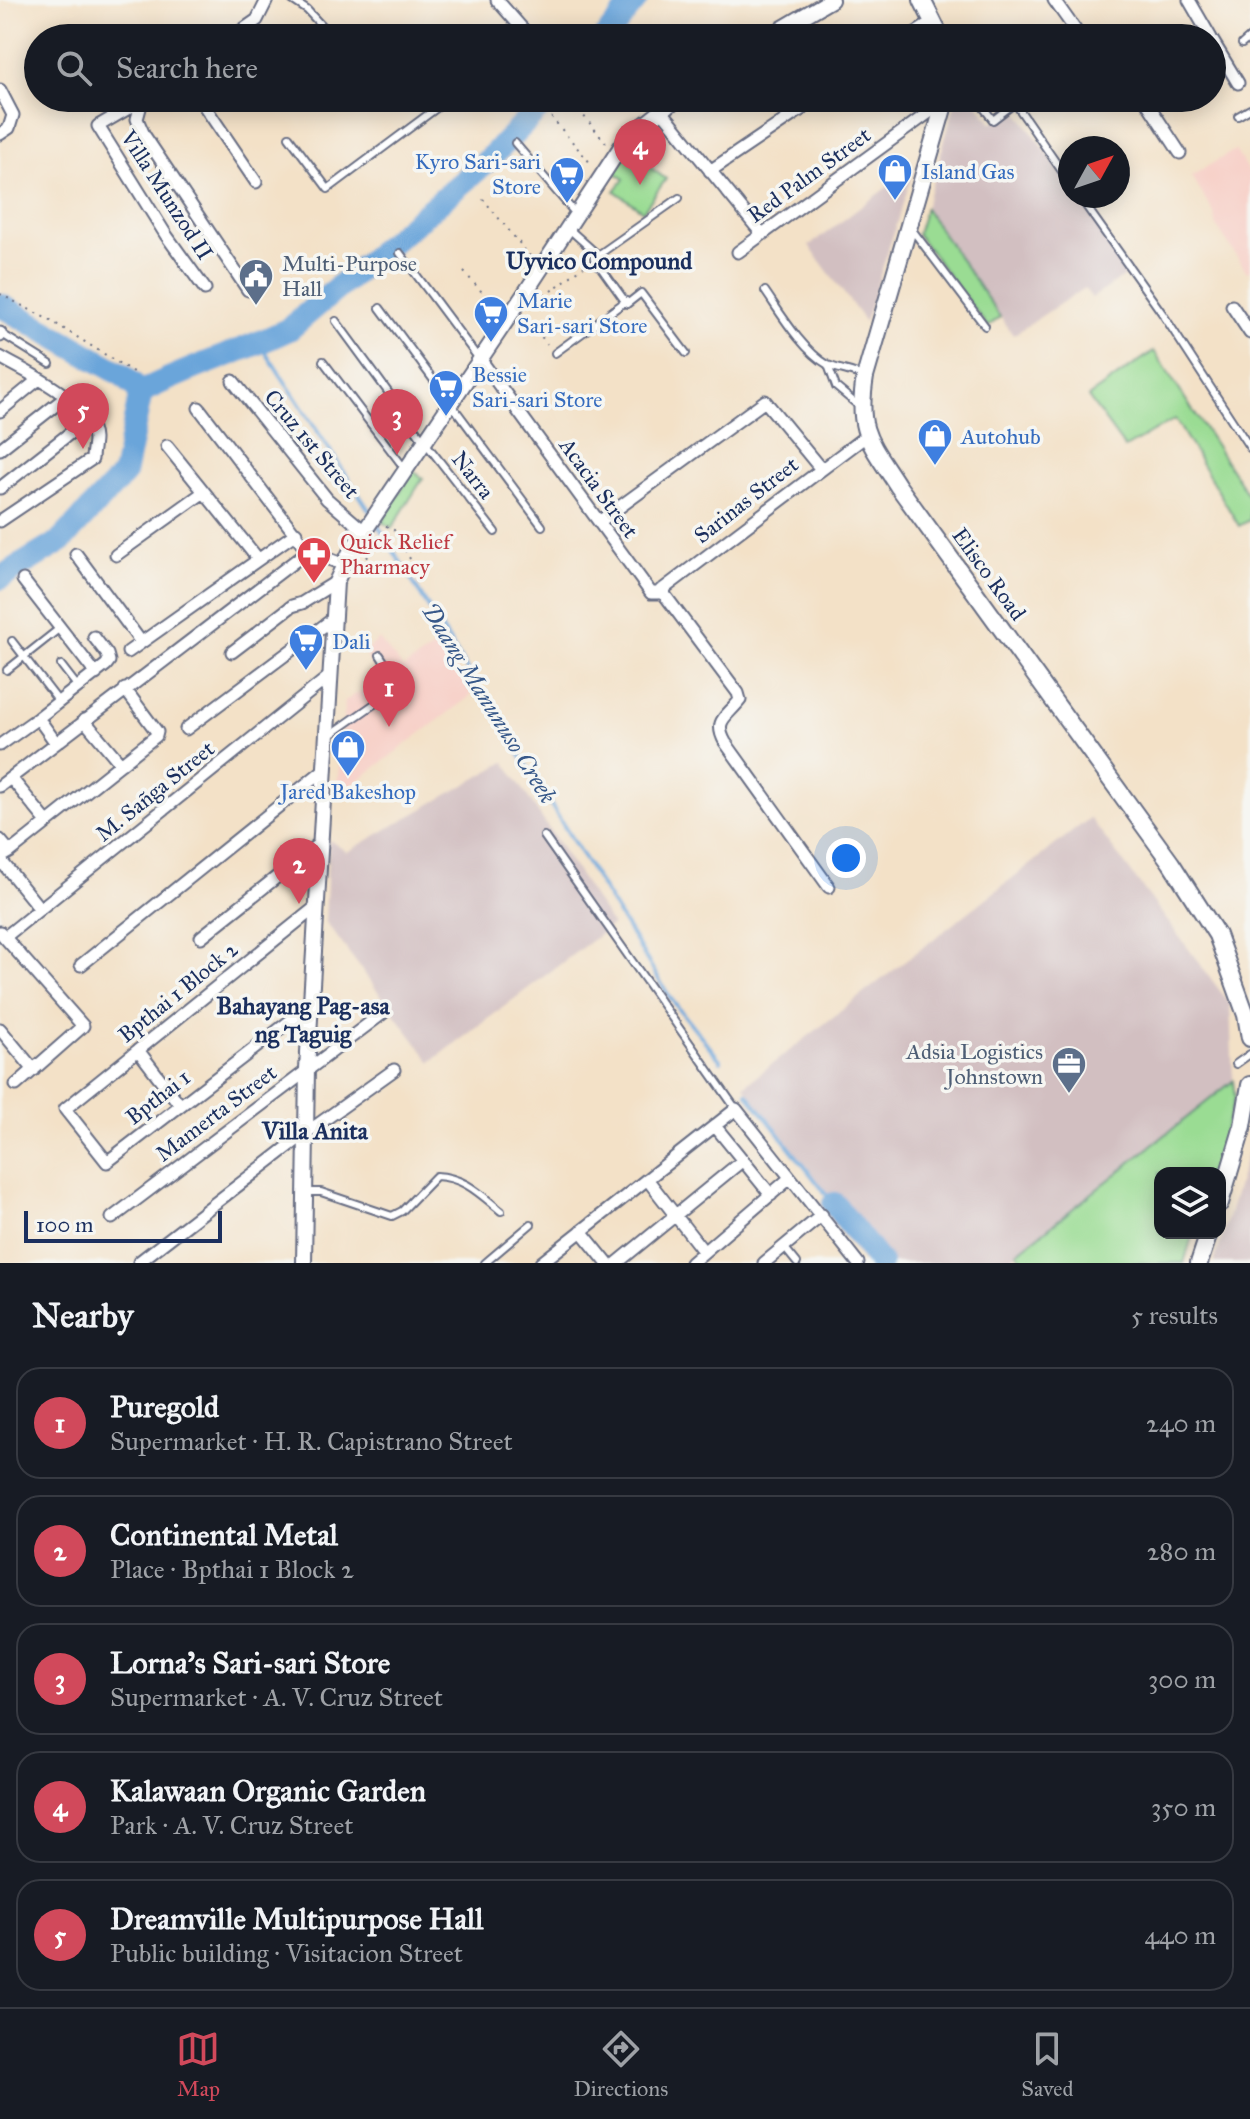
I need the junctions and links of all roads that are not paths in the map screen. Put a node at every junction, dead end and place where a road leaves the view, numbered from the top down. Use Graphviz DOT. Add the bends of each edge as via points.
graph roads {
  1 [pos="267,0"];
  2 [pos="292,0"];
  3 [pos="497,0"];
  4 [pos="831,0"];
  5 [pos="922,0"];
  6 [pos="1054,0"];
  7 [pos="1189,0"];
  8 [pos="934,21"];
  9 [pos="251,24"];
  10 [pos="320,24"];
  11 [pos="515,24"];
  12 [pos="790,24"];
  13 [pos="929,24"];
  14 [pos="935,24"];
  15 [pos="1071,24"];
  16 [pos="1203,24"];
  17 [pos="1250,37"];
  18 [pos="1242,44"];
  19 [pos="1226,63"];
  20 [pos="1238,83"];
  21 [pos="0,90"];
  22 [pos="1250,109"];
  23 [pos="122,112"];
  24 [pos="138,112"];
  25 [pos="208,112"];
  26 [pos="431,112"];
  27 [pos="659,112"];
  28 [pos="663,112"];
  29 [pos="797,112"];
  30 [pos="930,112"];
  31 [pos="942,112"];
  32 [pos="987,112"];
  33 [pos="1003,112"];
  34 [pos="1021,112"];
  35 [pos="1153,112"];
  36 [pos="1238,116"];
  37 [pos="0,134"];
  38 [pos="289,137"];
  39 [pos="515,143"];
  40 [pos="1180,153"];
  41 [pos="1058,166"];
  42 [pos="710,171"];
  43 [pos="256,182"];
  44 [pos="679,198"];
  45 [pos="1088,208"];
  46 [pos="575,213"];
  47 [pos="567,226"];
  48 [pos="909,226"];
  49 [pos="762,234"];
  50 [pos="738,252"];
  51 [pos="400,253"];
  52 [pos="596,257"];
  53 [pos="205,289"];
  54 [pos="248,290"];
  55 [pos="765,291"];
  56 [pos="626,301"];
  57 [pos="1232,306"];
  58 [pos="380,308"];
  59 [pos="336,321"];
  60 [pos="985,326"];
  61 [pos="1250,333"];
  62 [pos="1,334"];
  63 [pos="555,353"];
  64 [pos="686,353"];
  65 [pos="480,359"];
  66 [pos="323,361"];
  67 [pos="3,363"];
  68 [pos="50,364"];
  69 [pos="828,365"];
  70 [pos="865,377"];
  71 [pos="39,379"];
  72 [pos="233,381"];
  73 [pos="66,397"];
  74 [pos="450,402"];
  75 [pos="860,407"];
  76 [pos="199,408"];
  77 [pos="0,411"];
  78 [pos="88,419"];
  79 [pos="866,436"];
  80 [pos="424,441"];
  81 [pos="167,446"];
  82 [pos="1250,448"];
  83 [pos="0,449"];
  84 [pos="820,468"];
  85 [pos="405,469"];
  86 [pos="0,488"];
  87 [pos="204,492"];
  88 [pos="371,520"];
  89 [pos="0,521"];
  90 [pos="599,522"];
  91 [pos="542,526"];
  92 [pos="495,532"];
  93 [pos="296,533"];
  94 [pos="308,551"];
  95 [pos="76,554"];
  96 [pos="116,555"];
  97 [pos="258,559"];
  98 [pos="342,564"];
  99 [pos="23,580"];
  100 [pos="336,582"];
  101 [pos="656,591"];
  102 [pos="333,619"];
  103 [pos="60,628"];
  104 [pos="94,637"];
  105 [pos="12,641"];
  106 [pos="141,642"];
  107 [pos="128,652"];
  108 [pos="232,652"];
  109 [pos="380,655"];
  110 [pos="25,656"];
  111 [pos="61,665"];
  112 [pos="7,670"];
  113 [pos="96,674"];
  114 [pos="331,675"];
  115 [pos="78,687"];
  116 [pos="125,689"];
  117 [pos="59,702"];
  118 [pos="38,718"];
  119 [pos="84,720"];
  120 [pos="186,729"];
  121 [pos="327,737"];
  122 [pos="56,743"];
  123 [pos="0,744"];
  124 [pos="121,764"];
  125 [pos="325,769"];
  126 [pos="11,778"];
  127 [pos="0,786"];
  128 [pos="47,822"];
  129 [pos="544,836"];
  130 [pos="0,840"];
  131 [pos="321,842"];
  132 [pos="10,852"];
  133 [pos="829,887"];
  134 [pos="317,906"];
  135 [pos="40,909"];
  136 [pos="2,934"];
  137 [pos="201,937"];
  138 [pos="81,965"];
  139 [pos="311,1005"];
  140 [pos="383,1013"];
  141 [pos="0,1029"];
  142 [pos="1250,1038"];
  143 [pos="138,1050"];
  144 [pos="1250,1054"];
  145 [pos="1236,1064"];
  146 [pos="307,1069"];
  147 [pos="34,1070"];
  148 [pos="394,1070"];
  149 [pos="16,1085"];
  150 [pos="1250,1087"];
  151 [pos="180,1105"];
  152 [pos="736,1109"];
  153 [pos="715,1126"];
  154 [pos="306,1133"];
  155 [pos="743,1160"];
  156 [pos="107,1162"];
  157 [pos="790,1178"];
  158 [pos="647,1179"];
  159 [pos="1226,1183"];
  160 [pos="306,1192"];
  161 [pos="771,1195"];
  162 [pos="501,1211"];
  163 [pos="676,1215"];
  164 [pos="822,1215"];
  165 [pos="112,1218"];
  166 [pos="531,1224"];
  167 [pos="581,1231"];
  168 [pos="1208,1239"];
  169 [pos="784,1247"];
  170 [pos="704,1252"];
  171 [pos="1202,1261"];
  172 [pos="139,1262"];
  173 [pos="304,1263"];
  174 [pos="485,1263"];
  175 [pos="541,1263"];
  176 [pos="607,1263"];
  177 [pos="617,1263"];
  178 [pos="691,1263"];
  179 [pos="764,1263"];
  180 [pos="797,1263"];
  181 [pos="858,1263"];
  1 -- 9 [label="street"];
  2 -- 10 [label="lane"];
  3 -- 11 [label="street"];
  4 -- 12 [label="street"];
  5 -- 8 [label="main road"];
  6 -- 15 [label="street"];
  7 -- 16 [label="street"];
  8 -- 13 [label="street"];
  8 -- 14 [label="main road"];
  17 -- 18 [label="lane"];
  19 -- 20 [label="street"];
  21 -- 37 [label="street" via="13,115 9,128"];
  22 -- 36 [label="lane"];
  23 -- 53 [label="street, Villa Munzod II" via="98,126"];
  24 -- 54 [label="street" via="139,127"];
  25 -- 43 [label="street"];
  26 -- 38 [label="lane" via="328,189"];
  27 -- 46 [label="street" via="626,139"];
  28 -- 42 [label="street"];
  29 -- 42 [label="street"];
  30 -- 49 [label="street, Red Palm Street"];
  31 -- 48 [label="main road, Elisco Road"];
  32 -- 33 [label="lane" via="993,120"];
  34 -- 41 [label="lane"];
  35 -- 40 [label="street"];
  39 -- 46 [label="lane"];
  42 -- 49 [label="street"];
  44 -- 52 [label="lane"];
  45 -- 82 [label="lane"];
  46 -- 47 [label="street"];
  47 -- 52 [label="lane"];
  47 -- 65 [label="street"];
  48 -- 60 [label="lane"];
  48 -- 70 [label="main road, Elisco Road"];
  49 -- 50 [label="street, Red Palm Street"];
  51 -- 65 [label="lane, Acacia Street"];
  52 -- 56 [label="lane"];
  55 -- 69 [label="lane" via="799,340"];
  56 -- 63 [label="lane"];
  56 -- 64 [label="lane" via="641,293"];
  57 -- 61 [label="street"];
  58 -- 74 [label="lane"];
  59 -- 80 [label="lane, Narra"];
  62 -- 68 [label="lane"];
  65 -- 74 [label="street"];
  65 -- 90 [label="street, Acacia Street"];
  66 -- 85 [label="lane"];
  67 -- 71 [label="street"];
  69 -- 70 [label="lane"];
  69 -- 75 [label="lane" via="836,387"];
  70 -- 75 [label="main road, Elisco Road"];
  71 -- 73 [label="street"];
  71 -- 77 [label="street"];
  72 -- 88 [label="street, Cruz 1st Street" via="327,499"];
  73 -- 78 [label="street"];
  73 -- 83 [label="street"];
  74 -- 80 [label="street"];
  74 -- 91 [label="lane"];
  75 -- 79 [label="main road, Elisco Road"];
  76 -- 93 [label="street"];
  78 -- 86 [label="street"];
  78 -- 89 [label="street" via="94,438 92,459"];
  79 -- 84 [label="street, Sarinas Street"];
  79 -- 142 [label="main road, Elisco Road" via="1136,805 1220,930"];
  80 -- 85 [label="street"];
  80 -- 92 [label="lane, Narra"];
  81 -- 87 [label="street"];
  84 -- 90 [label="street" via="765,401"];
  84 -- 101 [label="street, Sarinas Street"];
  85 -- 88 [label="street"];
  87 -- 96 [label="street"];
  87 -- 97 [label="street"];
  88 -- 98 [label="street"];
  90 -- 101 [label="street, Acacia Street"];
  93 -- 94 [label="street"];
  93 -- 97 [label="street"];
  94 -- 98 [label="street"];
  94 -- 116 [label="street"];
  95 -- 106 [label="street"];
  97 -- 106 [label="street"];
  98 -- 100 [label="street"];
  99 -- 103 [label="street"];
  100 -- 102 [label="street"];
  100 -- 108 [label="street" via="292,606"];
  101 -- 133 [label="street, Acacia Street" via="738,693 740,700 719,730"];
  102 -- 114 [label="street"];
  102 -- 120 [label="street"];
  103 -- 110 [label="lane"];
  103 -- 113 [label="street"];
  104 -- 113 [label="street" via="109,661"];
  105 -- 110 [label="lane"];
  106 -- 107 [label="street"];
  109 -- 121 [label="lane" via="392,674 390,693"];
  110 -- 112 [label="lane"];
  110 -- 117 [label="lane"];
  111 -- 115 [label="lane"];
  113 -- 115 [label="street"];
  114 -- 121 [label="street"];
  114 -- 135 [label="street, M. Sañga Street"];
  115 -- 117 [label="street"];
  116 -- 119 [label="street"];
  116 -- 124 [label="street" via="157,735"];
  117 -- 118 [label="street"];
  118 -- 122 [label="street"];
  118 -- 123 [label="street"];
  119 -- 122 [label="street"];
  119 -- 124 [label="street"];
  121 -- 125 [label="street"];
  122 -- 126 [label="street"];
  124 -- 128 [label="street"];
  125 -- 131 [label="street"];
  125 -- 138 [label="street"];
  126 -- 127 [label="street"];
  126 -- 128 [label="street"];
  128 -- 132 [label="street"];
  129 -- 152 [label="lane"];
  130 -- 132 [label="street"];
  131 -- 134 [label="street"];
  131 -- 137 [label="street"];
  132 -- 135 [label="street" via="2,862"];
  134 -- 139 [label="street"];
  134 -- 143 [label="street, Bpthai 1 Block 2"];
  135 -- 136 [label="street, M. Sañga Street"];
  136 -- 147 [label="street" via="83,1026"];
  139 -- 146 [label="street"];
  139 -- 151 [label="street, Bpthai 1"];
  140 -- 146 [label="street, Mamerta Street"];
  141 -- 147 [label="street"];
  143 -- 151 [label="street"];
  143 -- 156 [label="street, Bpthai 1 Block 2" via="65,1109"];
  144 -- 145 [label="lane"];
  146 -- 154 [label="street"];
  146 -- 165 [label="street, Mamerta Street"];
  147 -- 149 [label="street"];
  148 -- 154 [label="street"];
  150 -- 159 [label="main road"];
  151 -- 156 [label="street, Bpthai 1"];
  152 -- 153 [label="street"];
  152 -- 157 [label="street"];
  153 -- 155 [label="street"];
  153 -- 158 [label="street"];
  154 -- 160 [label="street"];
  154 -- 172 [label="street"];
  155 -- 161 [label="street"];
  155 -- 163 [label="street"];
  157 -- 161 [label="street"];
  157 -- 164 [label="street"];
  158 -- 163 [label="street"];
  158 -- 167 [label="street"];
  160 -- 162 [label="lane" via="321,1192 392,1216 436,1176 450,1177 466,1182"];
  160 -- 173 [label="street"];
  161 -- 170 [label="street"];
  163 -- 170 [label="street"];
  163 -- 177 [label="street"];
  164 -- 169 [label="street"];
  164 -- 181 [label="street"];
  166 -- 174 [label="lane"];
  167 -- 175 [label="street"];
  167 -- 176 [label="street"];
  168 -- 171 [label="main road"];
  169 -- 179 [label="street"];
  169 -- 180 [label="lane"];
  170 -- 178 [label="street"];
}
